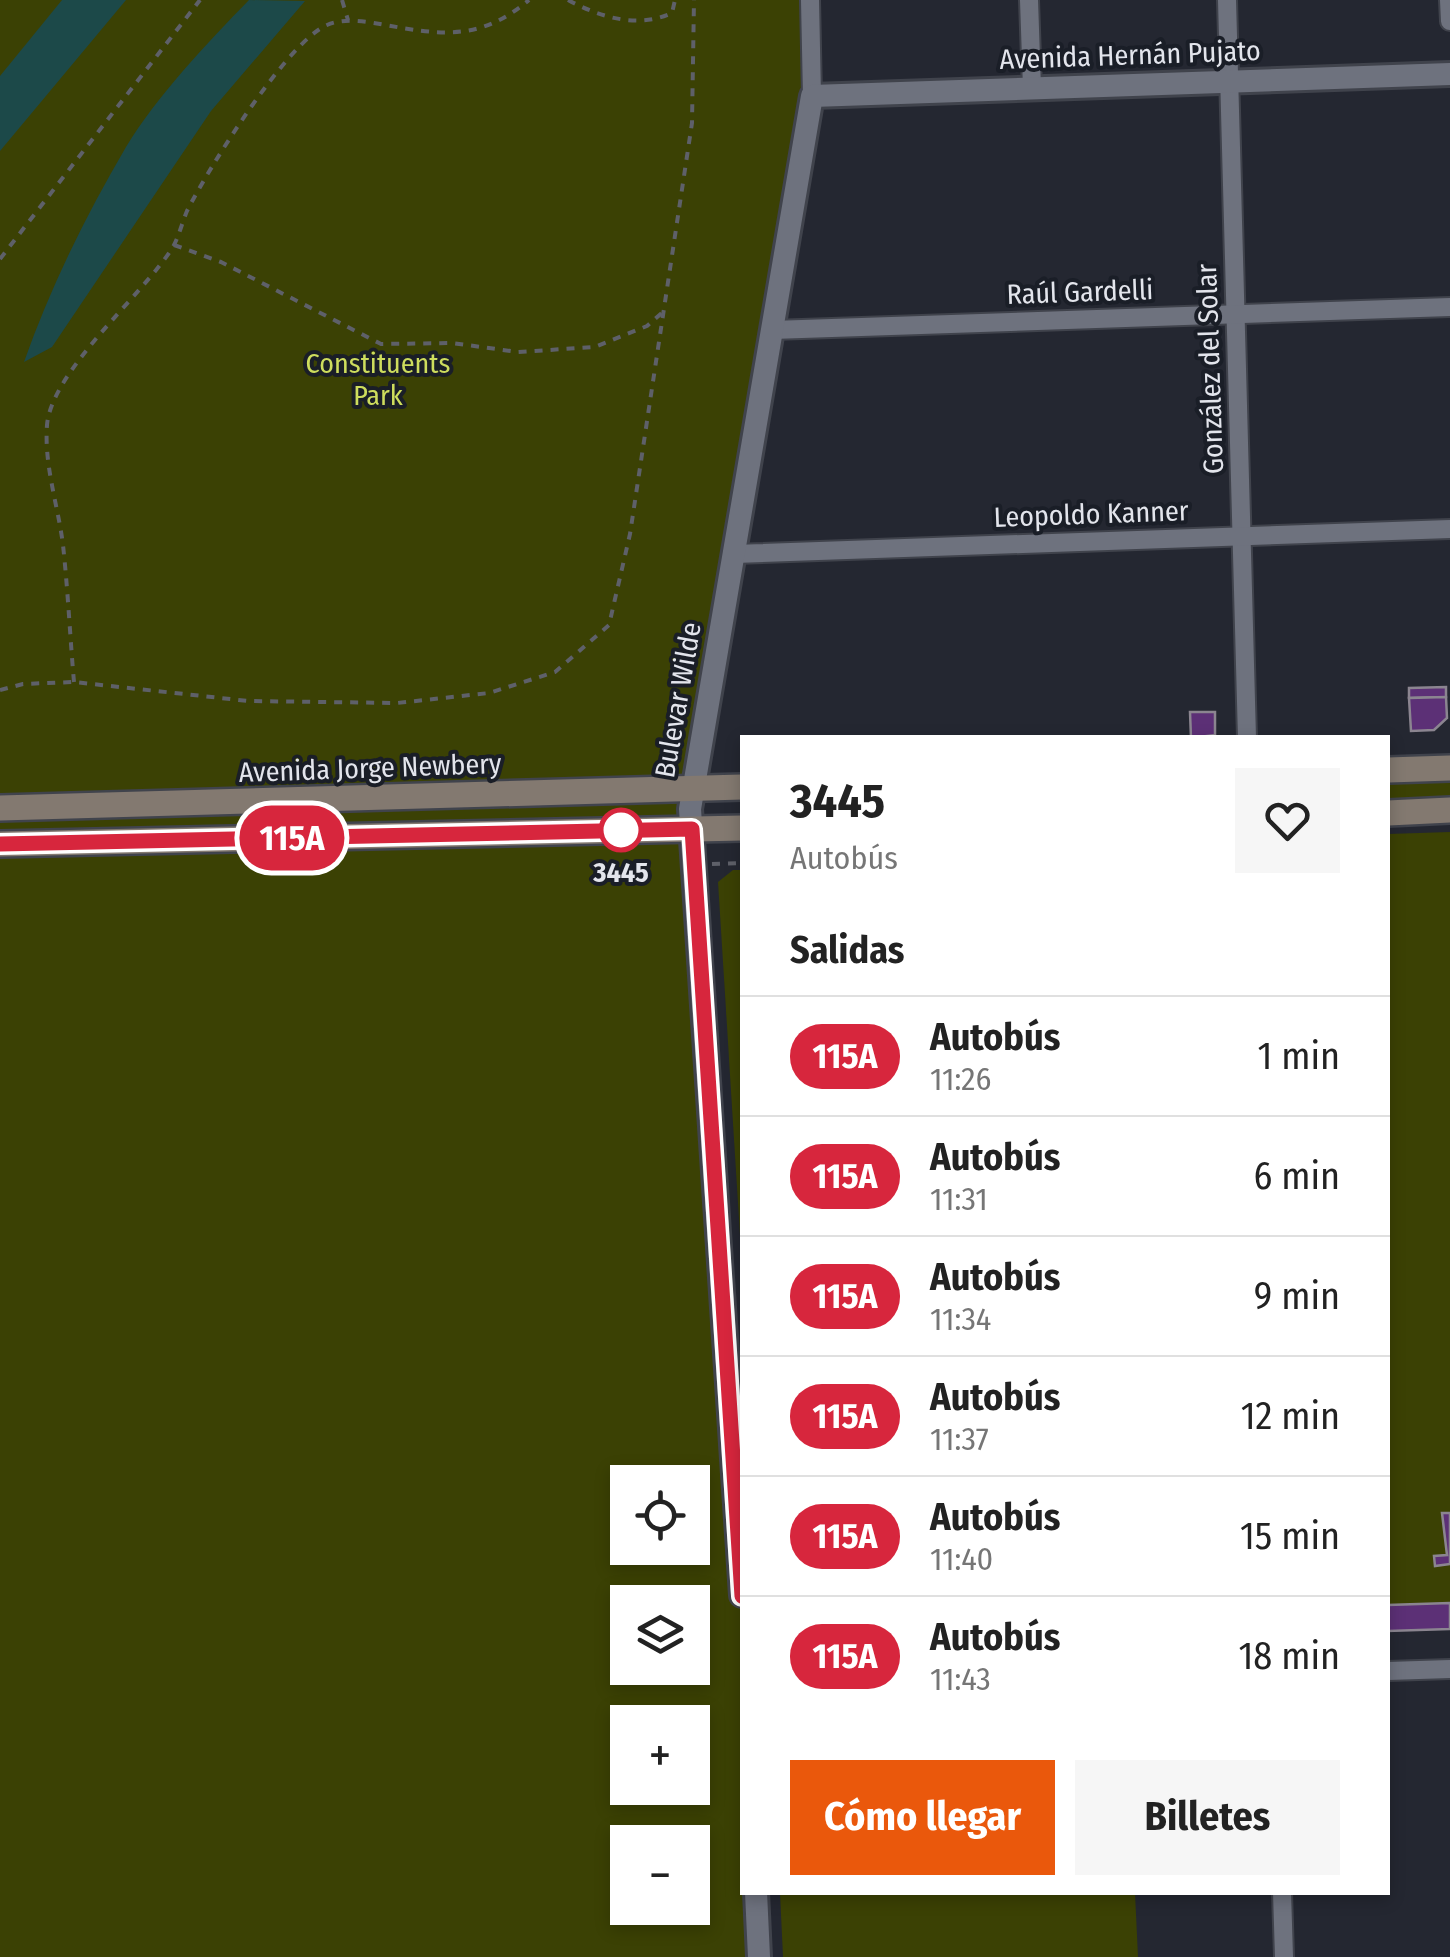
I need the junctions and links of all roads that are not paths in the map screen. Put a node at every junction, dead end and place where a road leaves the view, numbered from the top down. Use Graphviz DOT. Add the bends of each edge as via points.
graph roads {
  1 [pos="810,0"];
  2 [pos="1029,0"];
  3 [pos="1227,0"];
  4 [pos="1449,0"];
  5 [pos="1450,22"];
  6 [pos="1450,74"];
  7 [pos="1229,82"];
  8 [pos="1032,88"];
  9 [pos="812,96"];
  10 [pos="1450,307"];
  11 [pos="1236,314"];
  12 [pos="772,330"];
  13 [pos="1450,529"];
  14 [pos="1242,536"];
  15 [pos="734,554"];
  16 [pos="1247,735"];
  17 [pos="1450,768"];
  18 [pos="1390,770"];
  19 [pos="740,788"];
  20 [pos="692,789"];
  21 [pos="0,808"];
  22 [pos="1450,810"];
  23 [pos="1390,812"];
  24 [pos="740,828"];
  25 [pos="692,829"];
  26 [pos="0,844"];
  27 [pos="740,1564"];
  28 [pos="1450,1669"];
  29 [pos="1390,1671"];
  30 [pos="756,1895"];
  31 [pos="1282,1895"];
  32 [pos="758,1957"];
  33 [pos="1284,1957"];
  1 -- 9 [label="street, Bulevar Wilde"];
  2 -- 8 [label="street"];
  3 -- 7 [label="street, González del Solar"];
  4 -- 5 [label="street"];
  6 -- 7 [label="street, Avenida Hernán Pujato"];
  7 -- 8 [label="street, Avenida Hernán Pujato"];
  7 -- 11 [label="street, González del Solar"];
  8 -- 9 [label="street, Avenida Hernán Pujato"];
  9 -- 12 [label="street, Bulevar Wilde"];
  10 -- 11 [label="street, Raúl Gardelli"];
  11 -- 12 [label="street, Raúl Gardelli"];
  11 -- 14 [label="street, González del Solar"];
  12 -- 15 [label="street, Bulevar Wilde"];
  13 -- 14 [label="street, Leopoldo Kanner"];
  14 -- 15 [label="street, Leopoldo Kanner"];
  14 -- 16 [label="street, González del Solar"];
  15 -- 20 [label="street, Bulevar Wilde"];
  17 -- 18 [label="main road"];
  19 -- 20 [label="main road, Avenida Jorge Newbery"];
  20 -- 21 [label="main road, Avenida Jorge Newbery"];
  20 -- 25 [label="street, Bulevar Wilde"];
  22 -- 23 [label="main road"];
  24 -- 25 [label="main road"];
  25 -- 26 [label="main road"];
  25 -- 27 [label="street, Bulevar Wilde"];
  28 -- 29 [label="street"];
  30 -- 32 [label="street"];
  31 -- 33 [label="street"];
}
